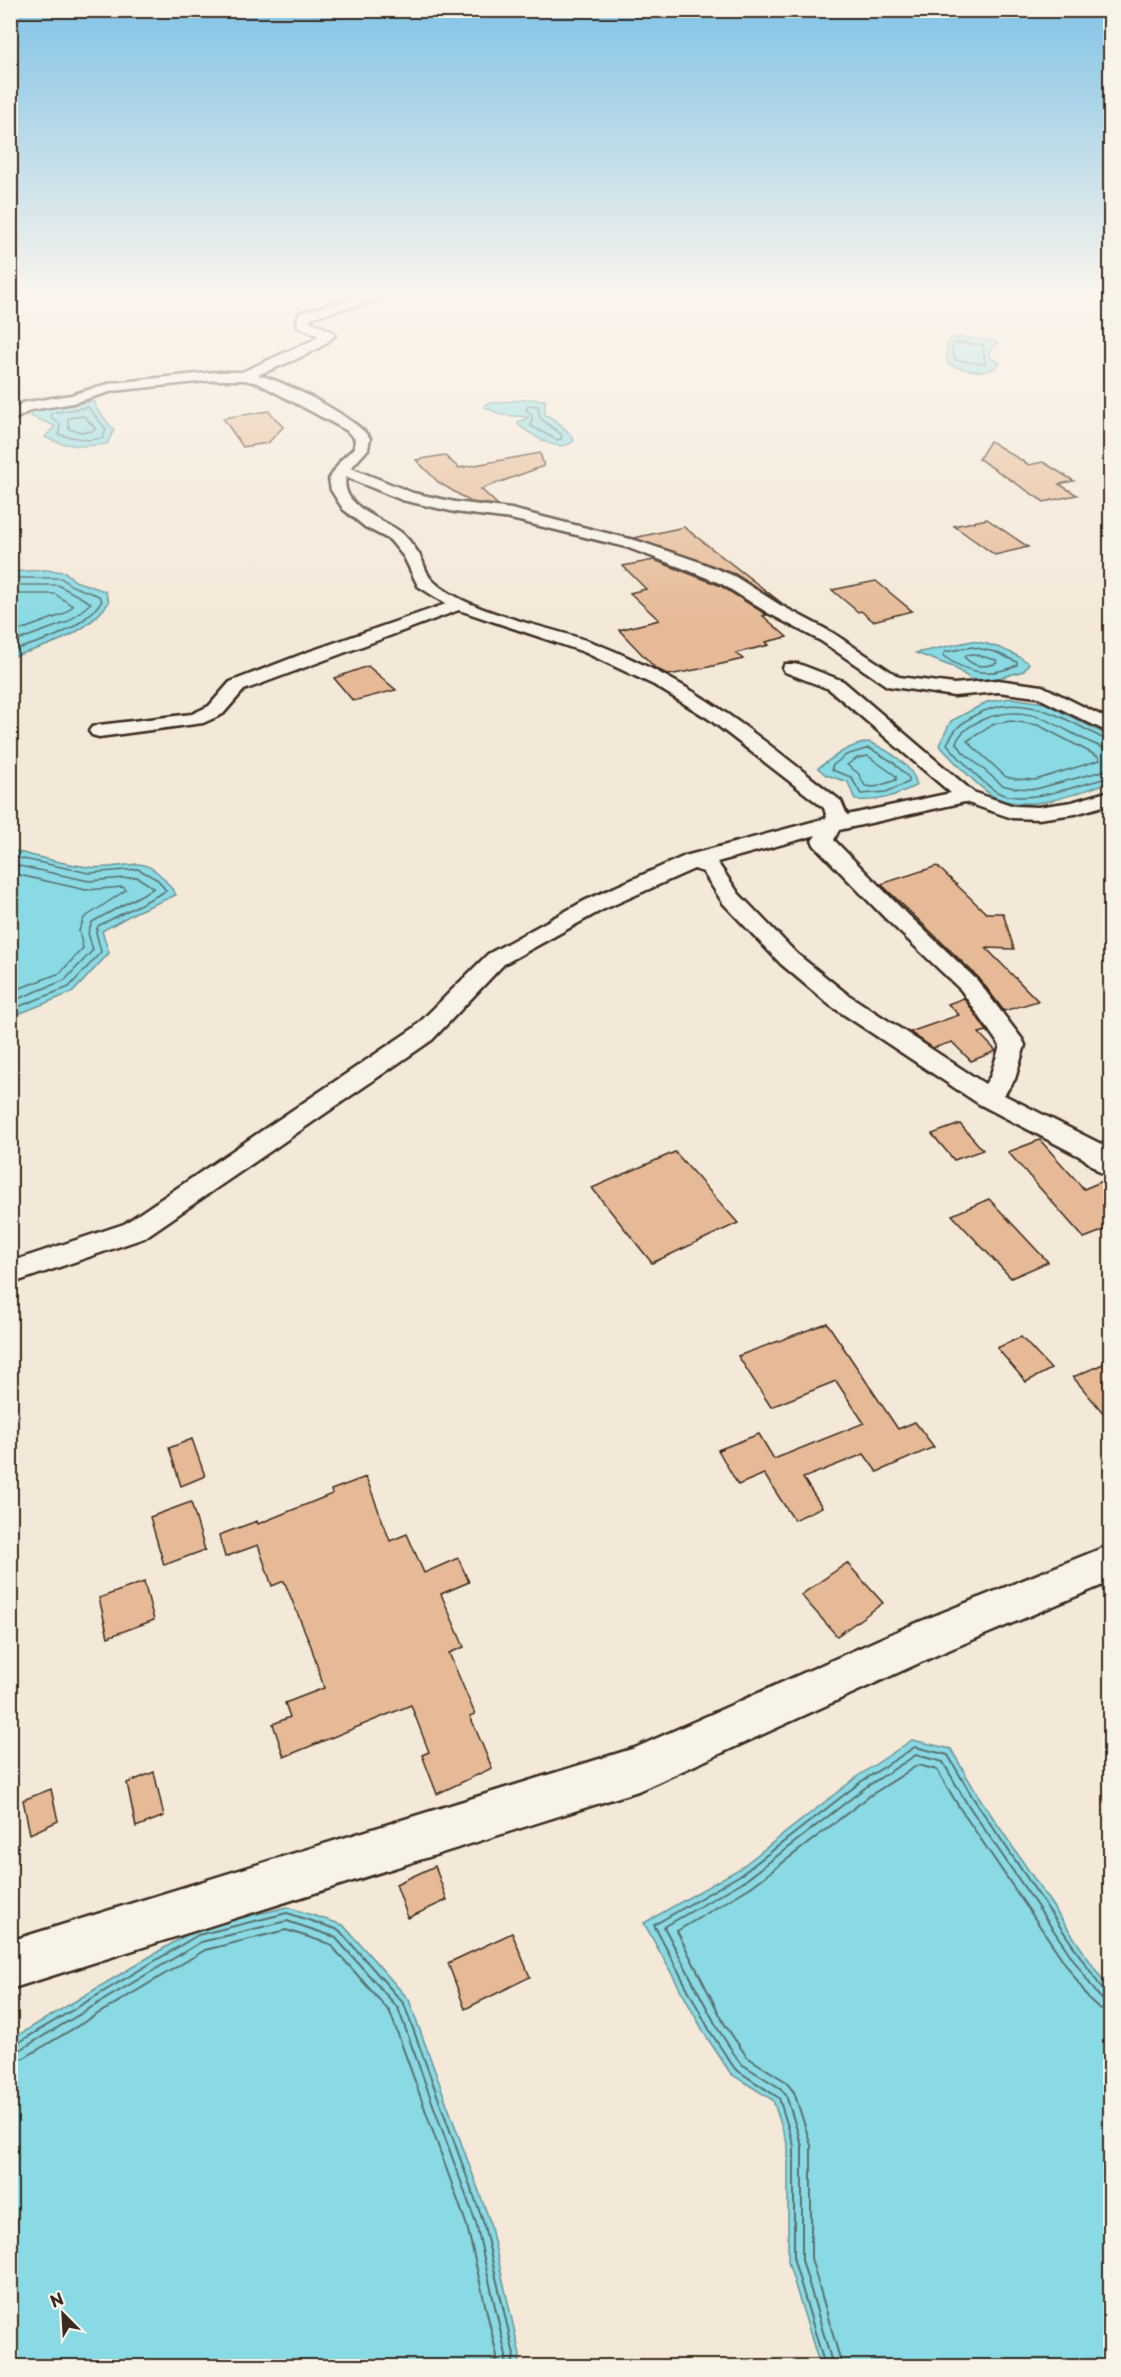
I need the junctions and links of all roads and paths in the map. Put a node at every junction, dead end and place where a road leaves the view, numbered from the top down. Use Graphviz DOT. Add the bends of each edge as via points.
graph roads {
  1 [pos="60,401"];
  2 [pos="305,401"];
  3 [pos="10,418"];
  4 [pos="343,470"];
  5 [pos="458,604"];
  6 [pos="792,668"];
  7 [pos="1110,727"];
  8 [pos="99,730"];
  9 [pos="966,796"];
  10 [pos="1110,797"];
  11 [pos="830,827"];
  12 [pos="693,861"];
  13 [pos="988,1098"];
  14 [pos="1110,1166"];
  15 [pos="10,1273"];
  16 [pos="1110,1563"];
  17 [pos="11,1965"];
  1 -- 3 [label="street" via="27,406"];
  2 -- 4 [label="street" via="363,438 361,449"];
  4 -- 5 [label="street" via="337,480 349,506 396,537 424,582"];
  4 -- 7 [label="street" via="408,497 510,514 632,544 691,565 728,580 827,637 894,682 954,690 998,686 1042,692"];
  5 -- 8 [label="street" via="237,686 216,710 196,719"];
  5 -- 11 [label="street" via="590,648 661,681 716,716 834,805 838,819"];
  6 -- 9 [label="street" via="836,686"];
  9 -- 10 [label="street" via="1012,812 1038,813 1075,808"];
  9 -- 11 [label="street"];
  11 -- 12 [label="street"];
  11 -- 13 [label="street" via="823,841 969,985 1013,1045 1002,1079"];
  12 -- 13 [label="street" via="711,867 730,898 782,952 839,1000"];
  12 -- 15 [label="street" via="594,905 496,958 423,1034 134,1231"];
  13 -- 14 [label="street" via="1092,1152"];
  16 -- 17 [label="street" via="924,1640 638,1769"];
}
